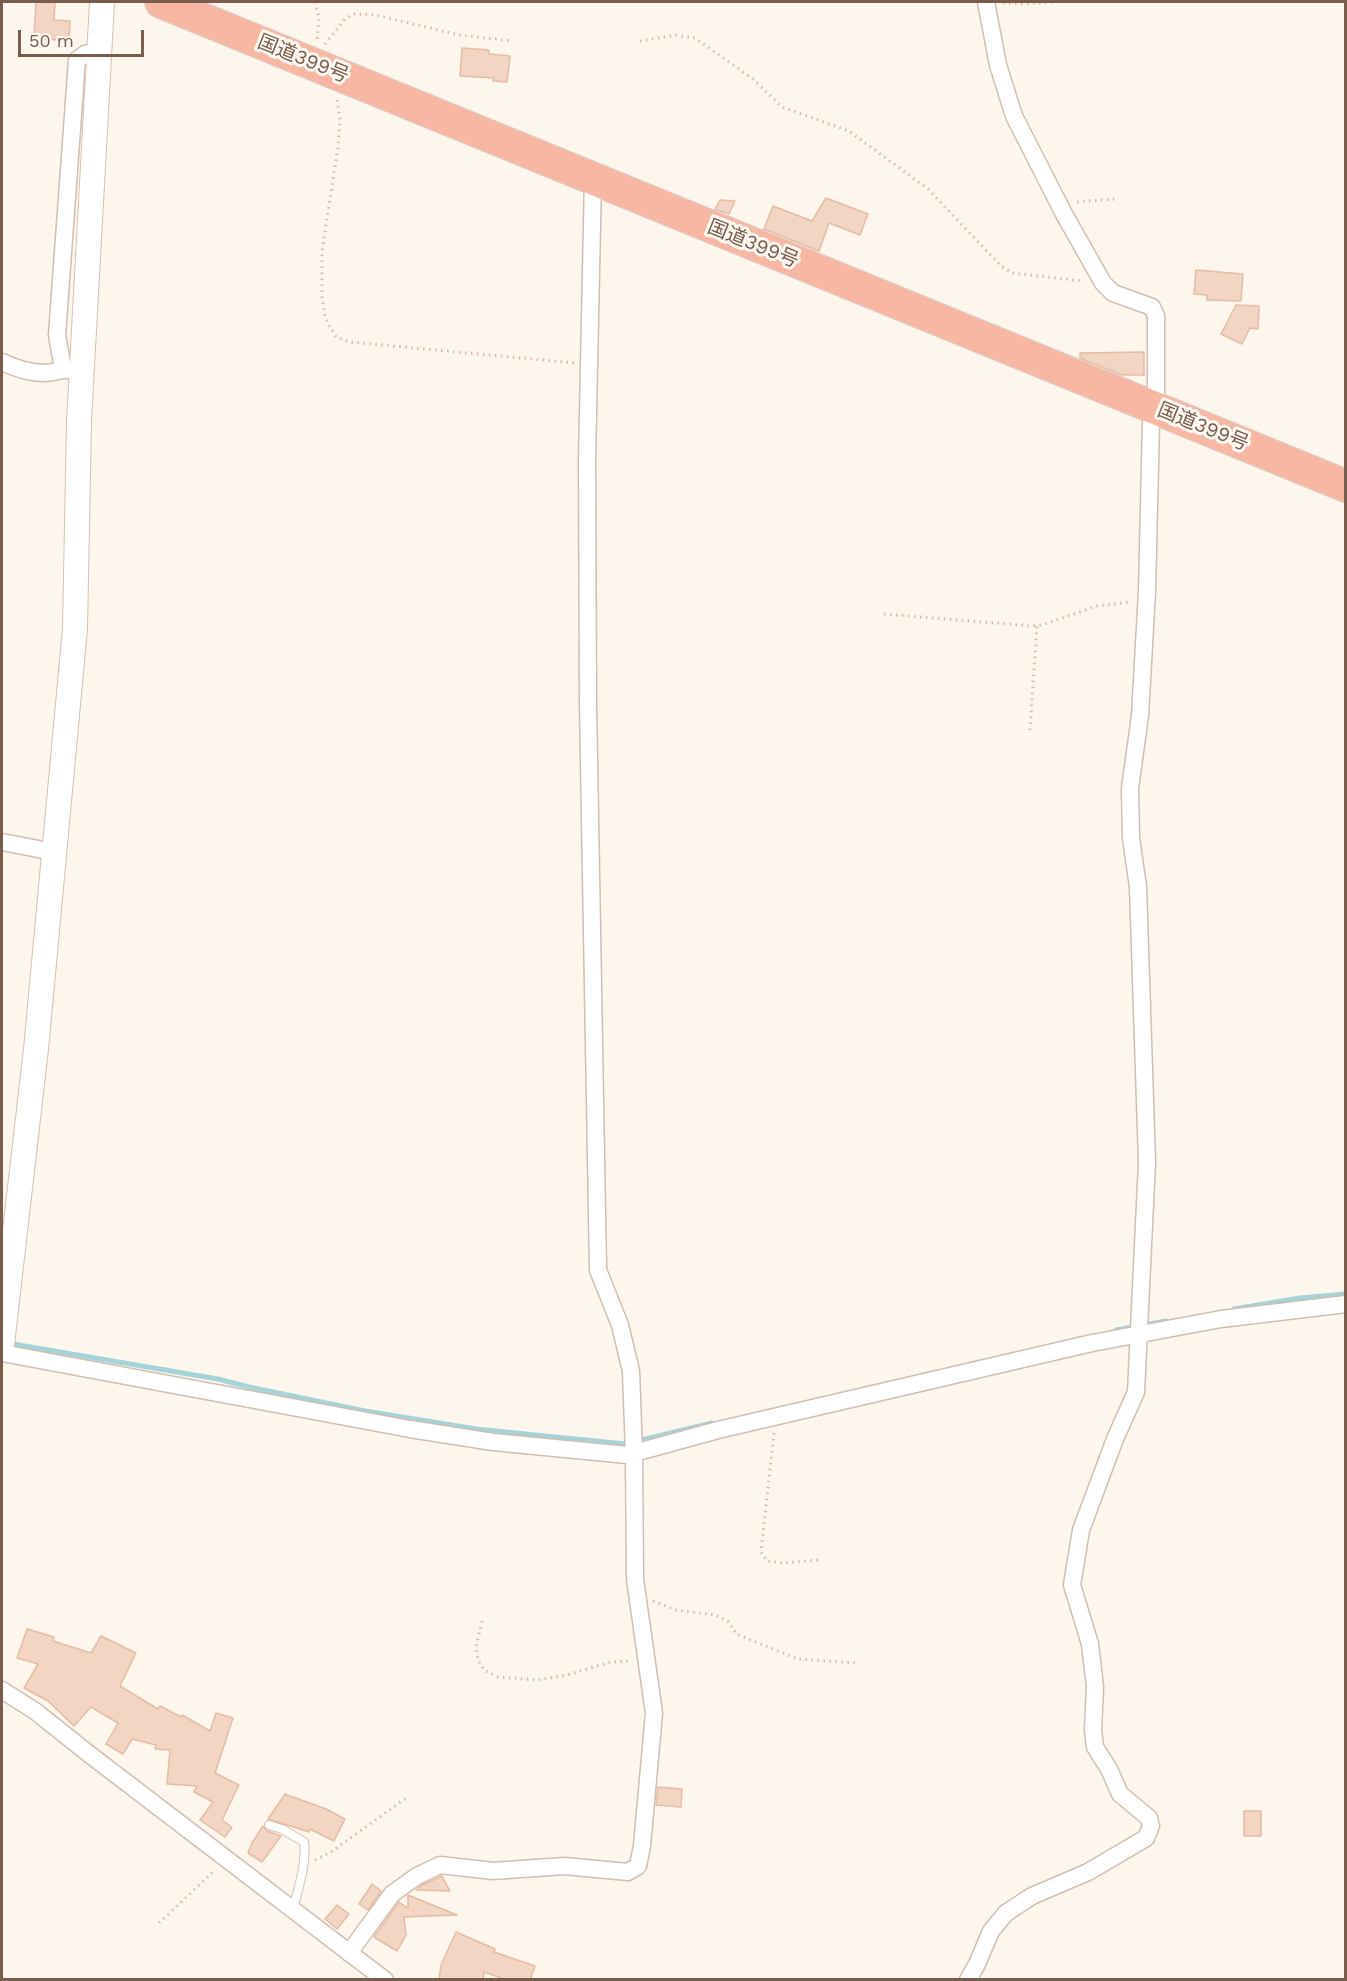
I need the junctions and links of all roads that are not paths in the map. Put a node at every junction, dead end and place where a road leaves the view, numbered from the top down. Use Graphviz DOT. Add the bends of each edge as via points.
graph roads {
  1 [pos="102,2"];
  2 [pos="160,2"];
  3 [pos="986,2"];
  4 [pos="593,178"];
  5 [pos="2,362"];
  6 [pos="73,370"];
  7 [pos="1154,407"];
  8 [pos="1346,486"];
  9 [pos="2,842"];
  10 [pos="54,852"];
  11 [pos="1346,1304"];
  12 [pos="1140,1327"];
  13 [pos="2,1344"];
  14 [pos="2,1353"];
  15 [pos="633,1446"];
  16 [pos="2,1690"];
  17 [pos="269,1825"];
  18 [pos="292,1910"];
  19 [pos="349,1953"];
  20 [pos="385,1980"];
  21 [pos="968,1980"];
  1 -- 6 [label="street"];
  2 -- 4 [label="highway, 国道399号" via="320,63"];
  3 -- 7 [label="street" via="998,65 1014,116 1064,214 1102,283 1113,293 1152,307 1156,316"];
  4 -- 7 [label="highway, 国道399号"];
  4 -- 15 [label="street" via="588,364 588,703 598,1270 620,1325 631,1371"];
  5 -- 6 [label="street" via="33,372"];
  6 -- 10 [label="street" via="75,629"];
  7 -- 8 [label="highway, 国道399号"];
  7 -- 12 [label="street" via="1139,728 1130,788 1131,838 1138,887 1147,1162"];
  9 -- 10 [label="street"];
  10 -- 13 [label="street"];
  11 -- 12 [label="street"];
  12 -- 15 [label="street" via="980,1369"];
  12 -- 21 [label="street" via="1136,1392 1114,1439 1082,1530 1072,1585 1090,1644 1095,1747 1120,1794 1149,1818 1151,1826 1146,1838 1108,1861 1006,1912 991,1930"];
  14 -- 15 [label="street" via="493,1442 627,1455"];
  15 -- 19 [label="street" via="635,1579 654,1713 638,1866 628,1872 564,1866 494,1871 440,1864 392,1894"];
  16 -- 18 [label="street" via="35,1711"];
  17 -- 18 [label="lane" via="304,1842 303,1867"];
  18 -- 19 [label="street"];
  19 -- 20 [label="street"];
}
